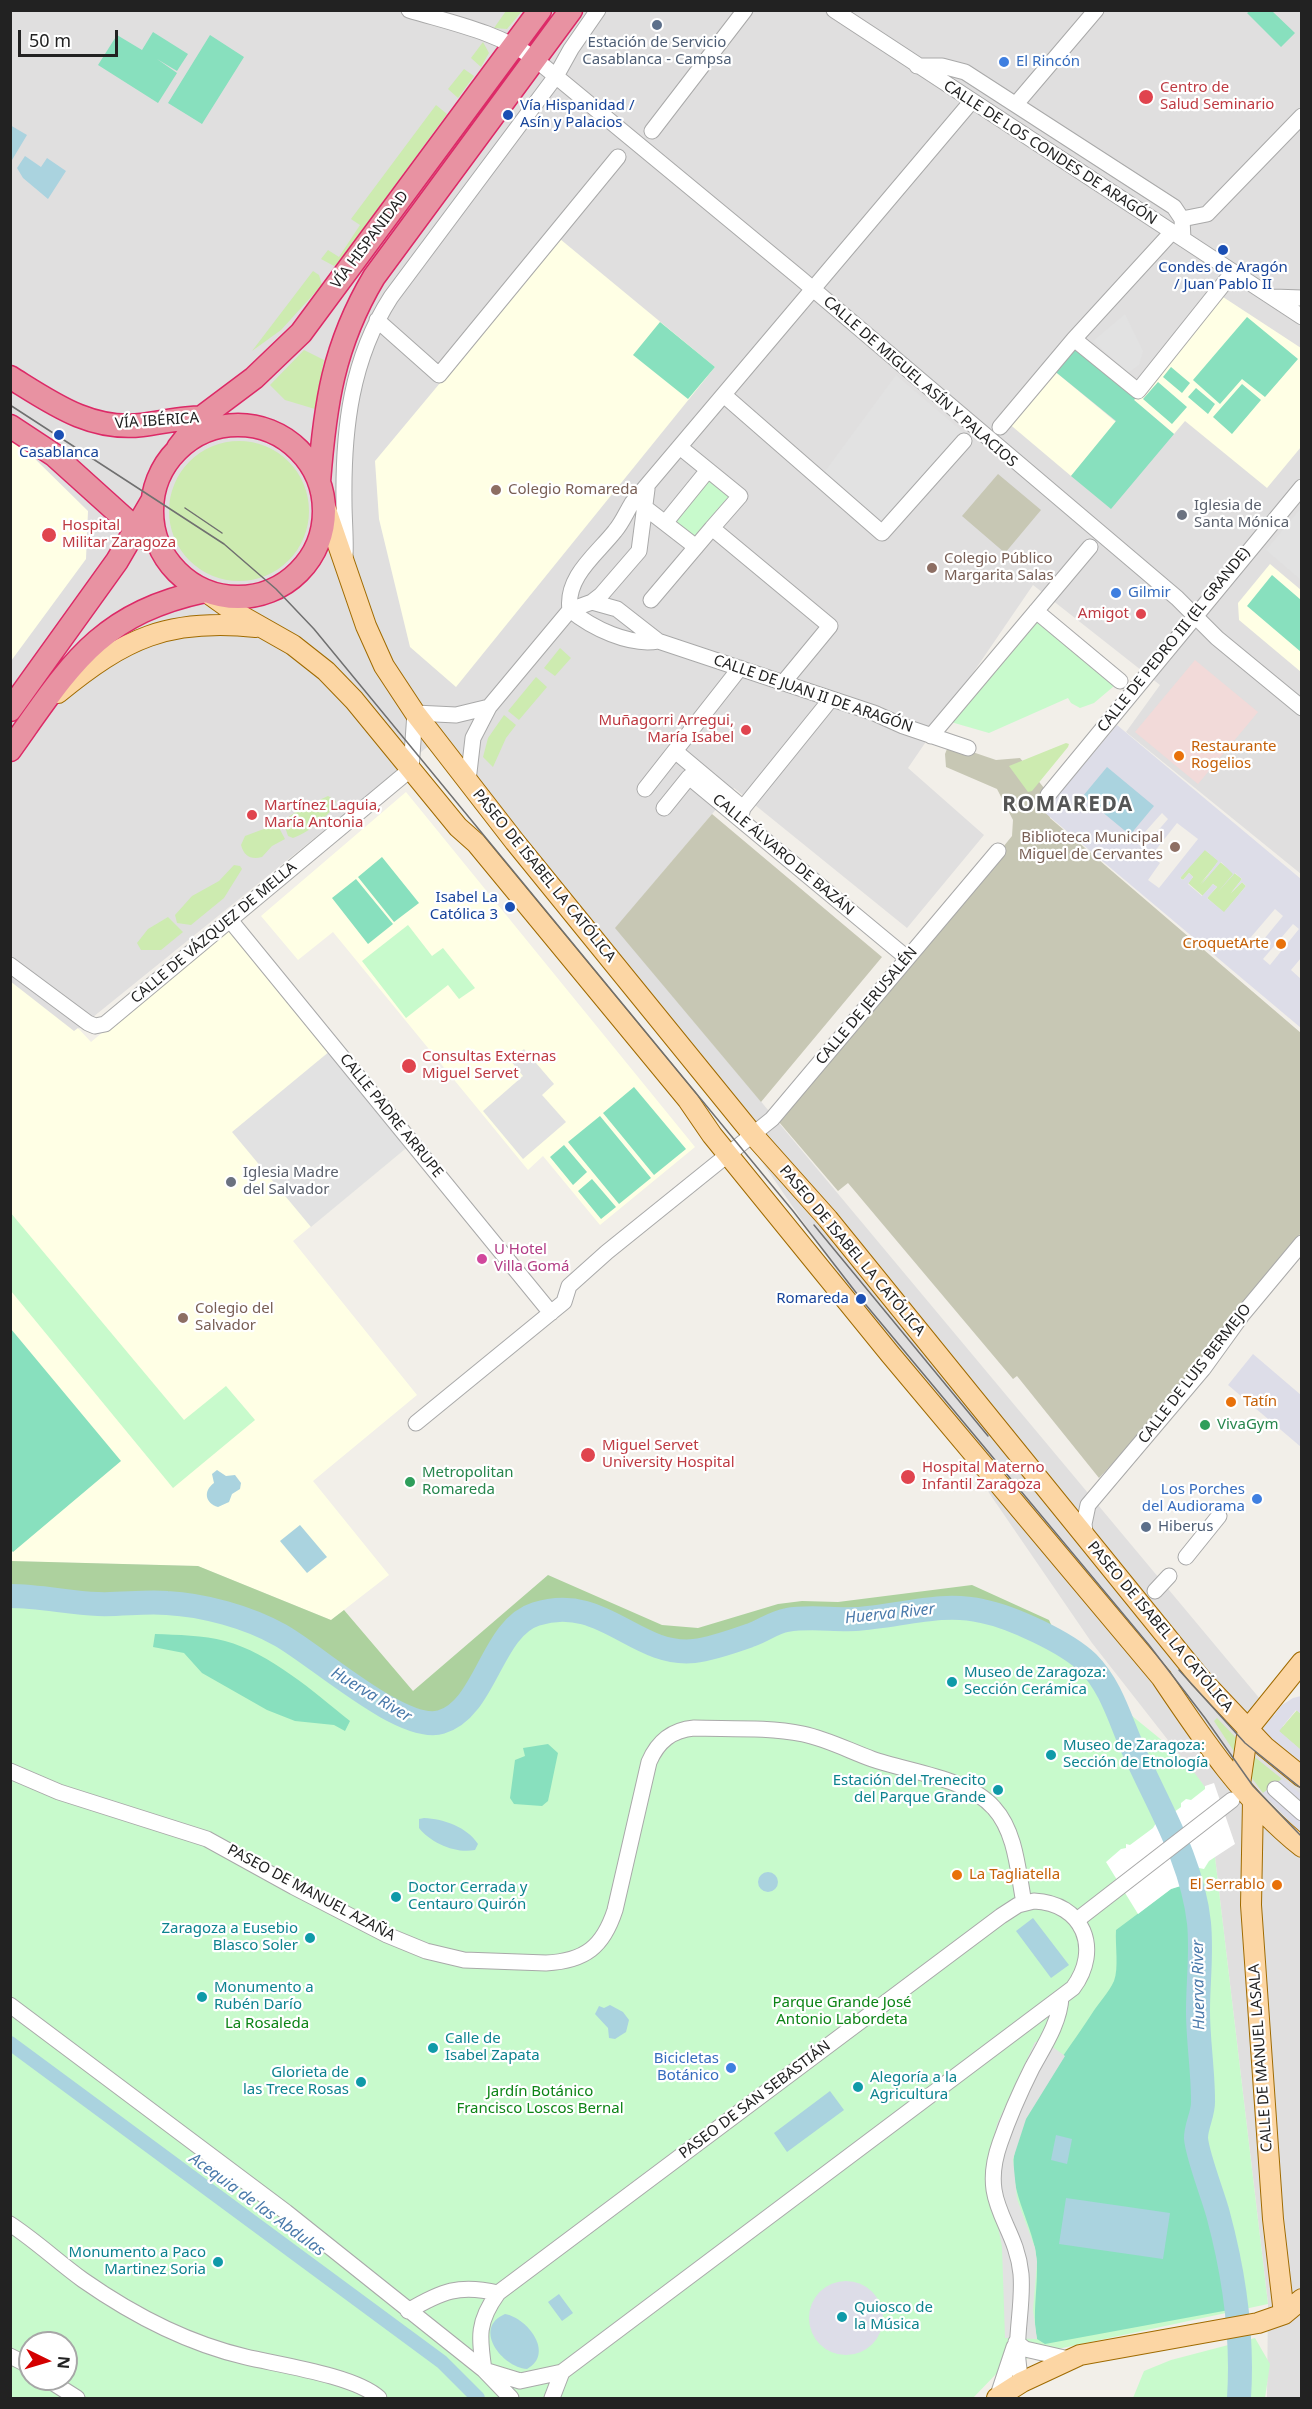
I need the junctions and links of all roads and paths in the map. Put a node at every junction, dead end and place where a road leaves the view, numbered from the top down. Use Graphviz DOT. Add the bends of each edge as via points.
graph roads {
  1 [pos="409,10"];
  2 [pos="540,10"];
  3 [pos="571,10"];
  4 [pos="598,10"];
  5 [pos="745,10"];
  6 [pos="834,10"];
  7 [pos="1096,10"];
  8 [pos="514,45"];
  9 [pos="535,59"];
  10 [pos="917,66"];
  11 [pos="556,76"];
  12 [pos="971,102"];
  13 [pos="1016,104"];
  14 [pos="1302,116"];
  15 [pos="651,131"];
  16 [pos="618,157"];
  17 [pos="1182,219"];
  18 [pos="1178,235"];
  19 [pos="1233,272"];
  20 [pos="814,291"];
  21 [pos="1270,296"];
  22 [pos="1302,298"];
  23 [pos="1302,317"];
  24 [pos="377,320"];
  25 [pos="1074,339"];
  26 [pos="10,377"];
  27 [pos="725,396"];
  28 [pos="202,417"];
  29 [pos="242,425"];
  30 [pos="10,426"];
  31 [pos="1000,427"];
  32 [pos="964,441"];
  33 [pos="178,448"];
  34 [pos="681,448"];
  35 [pos="708,470"];
  36 [pos="1302,487"];
  37 [pos="647,489"];
  38 [pos="152,500"];
  39 [pos="329,502"];
  40 [pos="643,506"];
  41 [pos="665,523"];
  42 [pos="712,528"];
  43 [pos="137,529"];
  44 [pos="696,547"];
  45 [pos="1090,547"];
  46 [pos="164,556"];
  47 [pos="610,587"];
  48 [pos="205,591"];
  49 [pos="651,600"];
  50 [pos="592,602"];
  51 [pos="617,609"];
  52 [pos="570,610"];
  53 [pos="1036,611"];
  54 [pos="1194,616"];
  55 [pos="263,628"];
  56 [pos="658,641"];
  57 [pos="740,668"];
  58 [pos="1120,681"];
  59 [pos="783,682"];
  60 [pos="831,699"];
  61 [pos="42,706"];
  62 [pos="489,706"];
  63 [pos="1302,708"];
  64 [pos="10,710"];
  65 [pos="415,713"];
  66 [pos="931,736"];
  67 [pos="968,748"];
  68 [pos="10,750"];
  69 [pos="675,751"];
  70 [pos="411,769"];
  71 [pos="468,781"];
  72 [pos="645,789"];
  73 [pos="1048,795"];
  74 [pos="664,808"];
  75 [pos="742,814"];
  76 [pos="998,851"];
  77 [pos="230,920"];
  78 [pos="907,958"];
  79 [pos="10,965"];
  80 [pos="754,1136"];
  81 [pos="729,1156"];
  82 [pos="1302,1243"];
  83 [pos="551,1312"];
  84 [pos="416,1423"];
  85 [pos="1057,1501"];
  86 [pos="1088,1505"];
  87 [pos="1220,1516"];
  88 [pos="1086,1539"];
  89 [pos="1186,1557"];
  90 [pos="1169,1576"];
  91 [pos="1155,1591"];
  92 [pos="1302,1662"];
  93 [pos="1302,1689"];
  94 [pos="1278,1692"];
  95 [pos="1248,1730"];
  96 [pos="10,1771"];
  97 [pos="1302,1777"];
  98 [pos="1275,1789"];
  99 [pos="1231,1797"];
  100 [pos="1253,1801"];
  101 [pos="1302,1813"];
  102 [pos="1302,1847"];
  103 [pos="1024,1903"];
  104 [pos="1077,1920"];
  105 [pos="1061,1996"];
  106 [pos="10,2005"];
  107 [pos="10,2224"];
  108 [pos="498,2293"];
  109 [pos="1302,2299"];
  110 [pos="408,2311"];
  111 [pos="1284,2314"];
  112 [pos="1016,2342"];
  113 [pos="1115,2350"];
  114 [pos="1069,2359"];
  115 [pos="484,2370"];
  116 [pos="562,2372"];
  117 [pos="1025,2385"];
  118 [pos="379,2398"];
  119 [pos="511,2398"];
  120 [pos="552,2398"];
  121 [pos="997,2398"];
  1 -- 8 [label="street, CALLE DE MIGUEL ASÍN Y PALACIOS"];
  2 -- 8 [label="highway, VÍA HISPANIDAD"];
  3 -- 9 [label="highway, VÍA HISPANIDAD"];
  4 -- 11 [label="street"];
  5 -- 15 [label="street"];
  6 -- 10 [label="street, CALLE DE LOS CONDES DE ARAGÓN"];
  7 -- 13 [label="street"];
  8 -- 9 [label="street, CALLE DE MIGUEL ASÍN Y PALACIOS"];
  8 -- 28 [label="highway, VÍA HISPANIDAD" via="301,333 254,378"];
  9 -- 11 [label="street, CALLE DE MIGUEL ASÍN Y PALACIOS"];
  9 -- 39 [label="highway, VÍA HISPANIDAD" via="357,305 343,337 327,395"];
  10 -- 12 [label="street, CALLE DE LOS CONDES DE ARAGÓN"];
  10 -- 13 [label="street, CALLE DE LOS CONDES DE ARAGÓN" via="954,68"];
  11 -- 20 [label="street, CALLE DE MIGUEL ASÍN Y PALACIOS"];
  11 -- 24 [label="street"];
  12 -- 18 [label="street, CALLE DE LOS CONDES DE ARAGÓN"];
  12 -- 20 [label="street"];
  13 -- 17 [label="street, CALLE DE LOS CONDES DE ARAGÓN" via="1174,207"];
  14 -- 17 [label="street" via="1207,214"];
  16 -- 24 [label="street" via="439,375"];
  17 -- 18 [label="street"];
  18 -- 19 [label="street, CALLE DE LOS CONDES DE ARAGÓN"];
  18 -- 25 [label="street"];
  19 -- 21 [label="street, CALLE DE LOS CONDES DE ARAGÓN"];
  19 -- 25 [label="street" via="1138,391"];
  20 -- 27 [label="street"];
  20 -- 54 [label="street, CALLE DE MIGUEL ASÍN Y PALACIOS"];
  21 -- 22 [label="street, CALLE DE LOS CONDES DE ARAGÓN"];
  21 -- 23 [label="street, CALLE DE LOS CONDES DE ARAGÓN"];
  24 -- 39 [label="street" via="360,359 350,399 345,454"];
  25 -- 31 [label="street"];
  26 -- 28 [label="highway, VÍA IBÉRICA" via="63,411 104,424 137,425"];
  27 -- 32 [label="street" via="882,533"];
  27 -- 34 [label="street"];
  28 -- 29 [label="highway, VÍA IBÉRICA"];
  28 -- 33 [label="highway, VÍA HISPANIDAD"];
  29 -- 33 [label="highway" via="215,428"];
  29 -- 39 [label="highway" via="283,438 305,457"];
  30 -- 43 [label="highway" via="54,455"];
  33 -- 38 [label="highway" via="158,479"];
  34 -- 35 [label="street"];
  34 -- 37 [label="street"];
  35 -- 41 [label="street"];
  35 -- 42 [label="street" via="740,496"];
  36 -- 54 [label="street, CALLE DE PEDRO III (EL GRANDE)"];
  37 -- 40 [label="street"];
  37 -- 52 [label="street" via="632,503 618,527 577,577 571,590"];
  38 -- 43 [label="highway"];
  38 -- 46 [label="highway" via="152,523"];
  39 -- 48 [label="highway" via="318,542 304,566 276,588 247,597"];
  39 -- 65 [label="main road, PASEO DE ISABEL LA CATÓLICA" via="360,611 377,652"];
  40 -- 41 [label="street"];
  40 -- 47 [label="street" via="639,550"];
  41 -- 44 [label="street"];
  42 -- 44 [label="street"];
  42 -- 59 [label="street" via="830,626"];
  43 -- 46 [label="highway"];
  43 -- 64 [label="highway"];
  44 -- 49 [label="street"];
  45 -- 53 [label="street"];
  46 -- 48 [label="highway" via="186,580"];
  47 -- 50 [label="street"];
  47 -- 51 [label="street"];
  48 -- 55 [label="main road, PASEO DE ISABEL LA CATÓLICA"];
  48 -- 61 [label="highway" via="157,603 119,622 74,664"];
  50 -- 51 [label="street, CALLE DE JUAN II DE ARAGÓN"];
  50 -- 52 [label="street"];
  51 -- 56 [label="street, CALLE DE JUAN II DE ARAGÓN"];
  52 -- 56 [label="street, CALLE DE JUAN II DE ARAGÓN" via="604,630 639,641"];
  52 -- 62 [label="street"];
  53 -- 58 [label="street"];
  53 -- 66 [label="street"];
  54 -- 63 [label="street, CALLE DE MIGUEL ASÍN Y PALACIOS"];
  54 -- 73 [label="street, CALLE DE PEDRO III (EL GRANDE)"];
  55 -- 61 [label="main road" via="194,627 144,636 102,658"];
  55 -- 70 [label="main road, PASEO DE ISABEL LA CATÓLICA" via="294,645 326,671"];
  56 -- 57 [label="street, CALLE DE JUAN II DE ARAGÓN"];
  57 -- 59 [label="street, CALLE DE JUAN II DE ARAGÓN"];
  57 -- 69 [label="street"];
  59 -- 60 [label="street, CALLE DE JUAN II DE ARAGÓN"];
  60 -- 66 [label="street, CALLE DE JUAN II DE ARAGÓN"];
  60 -- 75 [label="street"];
  61 -- 68 [label="highway"];
  62 -- 65 [label="street" via="450,716"];
  62 -- 71 [label="street" via="473,738"];
  65 -- 70 [label="street"];
  65 -- 71 [label="main road, PASEO DE ISABEL LA CATÓLICA"];
  66 -- 67 [label="street, CALLE DE JUAN II DE ARAGÓN"];
  69 -- 72 [label="street"];
  69 -- 75 [label="street"];
  70 -- 77 [label="street, CALLE DE VÁZQUEZ DE MELLA"];
  70 -- 81 [label="main road, PASEO DE ISABEL LA CATÓLICA" via="688,1100"];
  71 -- 80 [label="main road, PASEO DE ISABEL LA CATÓLICA"];
  74 -- 75 [label="street, CALLE ÁLVARO DE BAZÁN" via="689,777"];
  75 -- 78 [label="street, CALLE ÁLVARO DE BAZÁN"];
  76 -- 78 [label="street, CALLE DE JERUSALÉN"];
  77 -- 79 [label="street, CALLE DE VÁZQUEZ DE MELLA" via="102,1025 88,1023"];
  77 -- 83 [label="street, CALLE PADRE ARRUPE"];
  78 -- 80 [label="street, CALLE DE JERUSALÉN"];
  80 -- 81 [label="street, CALLE DE JERUSALÉN"];
  80 -- 85 [label="main road, PASEO DE ISABEL LA CATÓLICA" via="828,1219"];
  81 -- 83 [label="street, CALLE DE JERUSALÉN" via="607,1252 569,1286 564,1302"];
  81 -- 99 [label="main road, PASEO DE ISABEL LA CATÓLICA" via="1161,1677 1194,1727"];
  82 -- 86 [label="street, CALLE DE LUIS BERMEJO" via="1203,1369"];
  83 -- 84 [label="street, CALLE DE JERUSALÉN"];
  85 -- 86 [label="street"];
  85 -- 88 [label="main road, PASEO DE ISABEL LA CATÓLICA"];
  86 -- 88 [label="street"];
  87 -- 89 [label="street"];
  88 -- 95 [label="main road, PASEO DE ISABEL LA CATÓLICA"];
  90 -- 91 [label="street"];
  92 -- 94 [label="main road"];
  93 -- 94 [label="main road"];
  94 -- 95 [label="main road"];
  95 -- 97 [label="main road, PASEO DE ISABEL LA CATÓLICA"];
  95 -- 99 [label="main road"];
  96 -- 103 [label="street, PASEO DE MANUEL AZAÑA" via="59,1792 213,1842 387,1935 426,1951 464,1960 559,1963 584,1955 606,1933 615,1910 649,1762 659,1743 680,1729 785,1732 825,1741 967,1788 985,1799 1004,1820"];
  98 -- 101 [label="street"];
  99 -- 100 [label="main road, PASEO DE ISABEL LA CATÓLICA"];
  99 -- 104 [label="street"];
  100 -- 102 [label="main road, PASEO DE ISABEL LA CATÓLICA"];
  100 -- 111 [label="main road, CALLE DE MANUEL LASALA" via="1251,1905 1273,2219"];
  103 -- 104 [label="street" via="1057,1905"];
  103 -- 108 [label="street, PASEO DE SAN SEBASTIÁN" via="993,1922"];
  104 -- 105 [label="street" via="1086,1941 1087,1960 1080,1979"];
  105 -- 112 [label="street" via="1058,2017 1011,2114 994,2171 993,2195 1021,2273"];
  105 -- 116 [label="street"];
  106 -- 110 [label="street" via="286,2212"];
  107 -- 118 [label="street" via="82,2279 148,2322 243,2357 370,2390"];
  108 -- 110 [label="street" via="459,2288 444,2291"];
  108 -- 115 [label="street, PASEO DE SAN SEBASTIÁN" via="480,2330"];
  109 -- 111 [label="main road"];
  110 -- 115 [label="street"];
  111 -- 113 [label="main road" via="1258,2323"];
  112 -- 114 [label="street" via="1025,2349"];
  112 -- 117 [label="street" via="1017,2364"];
  112 -- 121 [label="street"];
  113 -- 114 [label="main road" via="1087,2352"];
  113 -- 117 [label="main road"];
  114 -- 117 [label="main road"];
  115 -- 116 [label="street" via="520,2381"];
  115 -- 119 [label="street"];
  116 -- 120 [label="street"];
  117 -- 121 [label="main road"];
}
